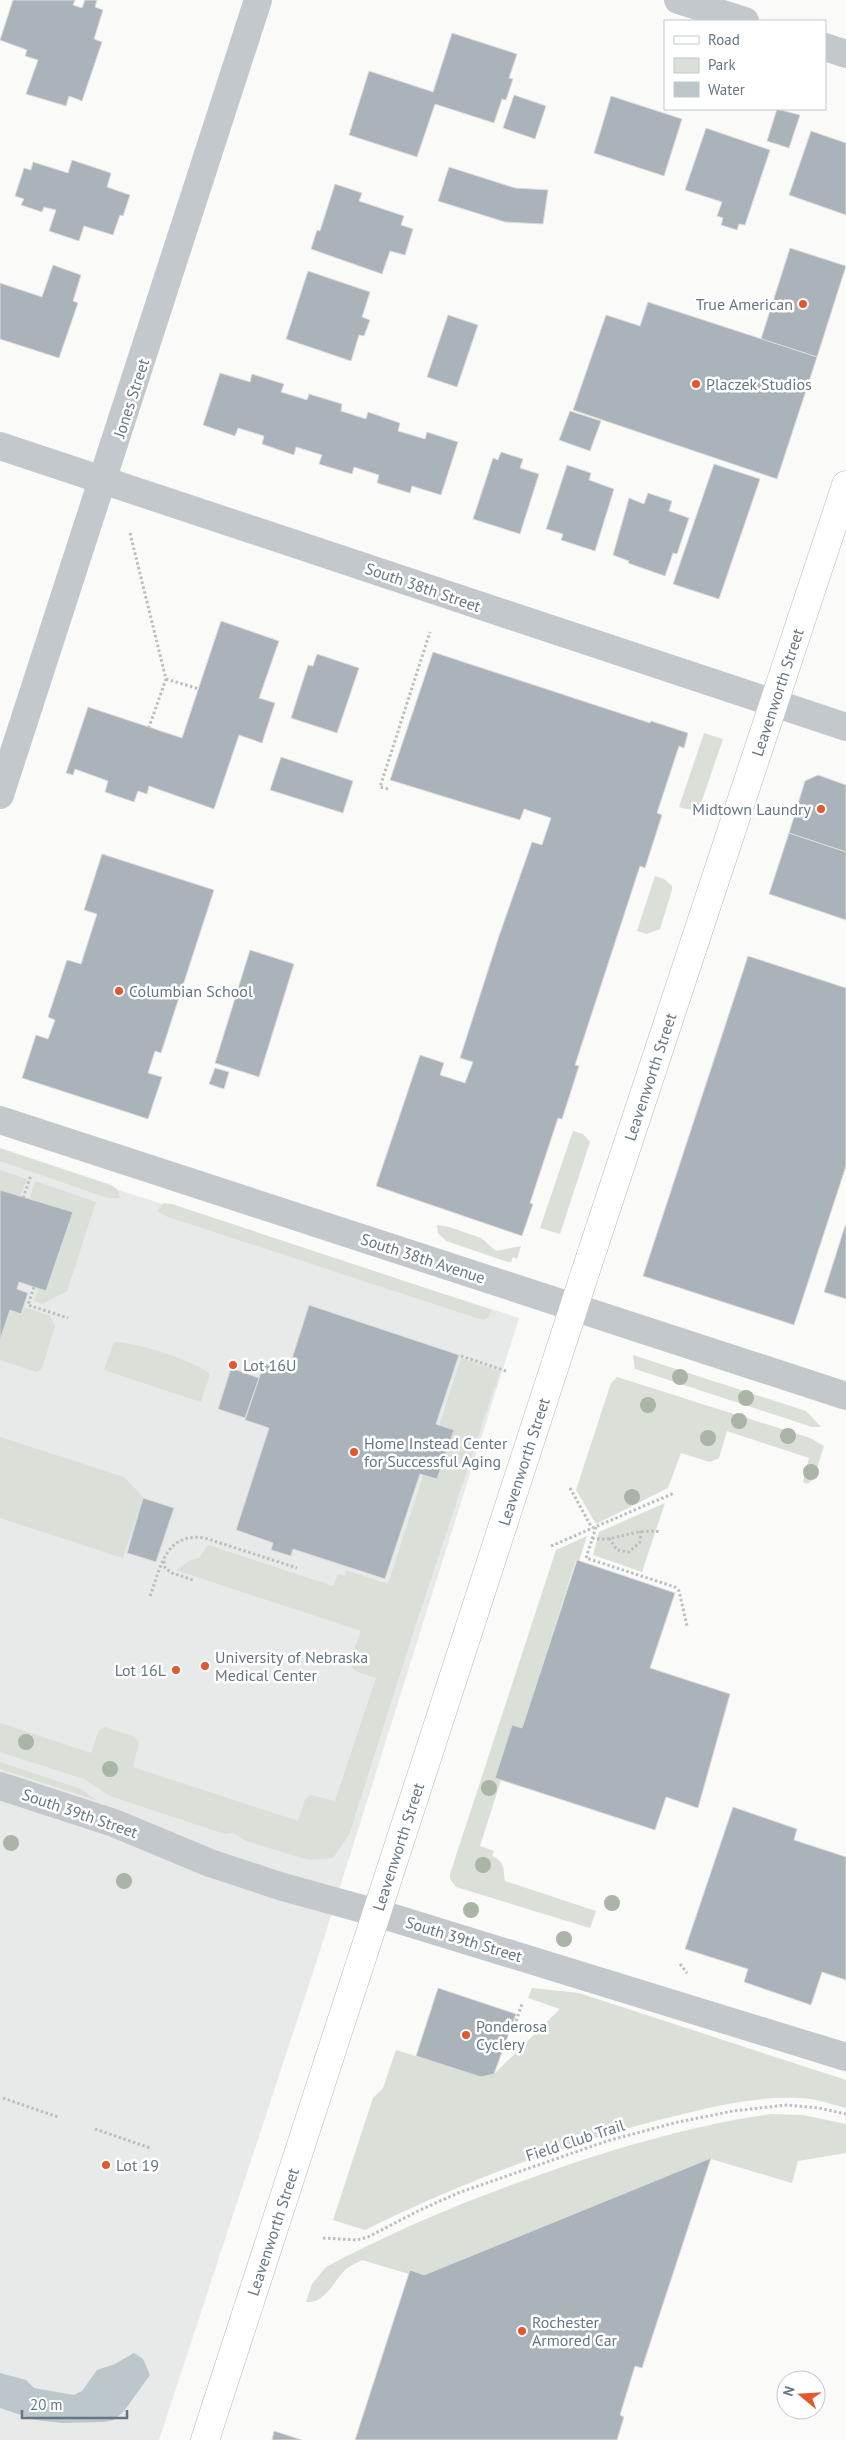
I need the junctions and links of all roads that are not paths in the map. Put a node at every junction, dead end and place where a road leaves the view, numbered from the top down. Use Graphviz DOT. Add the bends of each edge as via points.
graph roads {
  1 [pos="258,0"];
  2 [pos="678,0"];
  3 [pos="742,20"];
  4 [pos="826,47"];
  5 [pos="846,54"];
  6 [pos="0,446"];
  7 [pos="104,480"];
  8 [pos="846,485"];
  9 [pos="774,704"];
  10 [pos="846,727"];
  11 [pos="0,795"];
  12 [pos="0,1120"];
  13 [pos="574,1308"];
  14 [pos="846,1396"];
  15 [pos="0,1786"];
  16 [pos="377,1912"];
  17 [pos="846,2057"];
  18 [pos="205,2440"];
  1 -- 7 [label="street, Jones Street"];
  2 -- 3 [label="street"];
  4 -- 5 [label="street"];
  6 -- 7 [label="street, South 38th Street"];
  7 -- 9 [label="street, South 38th Street"];
  7 -- 11 [label="street, Jones Street"];
  8 -- 9 [label="main road, Leavenworth Street"];
  9 -- 10 [label="street, South 38th Street"];
  9 -- 13 [label="main road, Leavenworth Street"];
  12 -- 13 [label="street, South 38th Avenue"];
  13 -- 14 [label="street, South 38th Avenue"];
  13 -- 16 [label="main road, Leavenworth Street"];
  15 -- 16 [label="street, South 39th Street" via="114,1823 259,1879"];
  16 -- 17 [label="street, South 39th Street"];
  16 -- 18 [label="main road, Leavenworth Street"];
}
